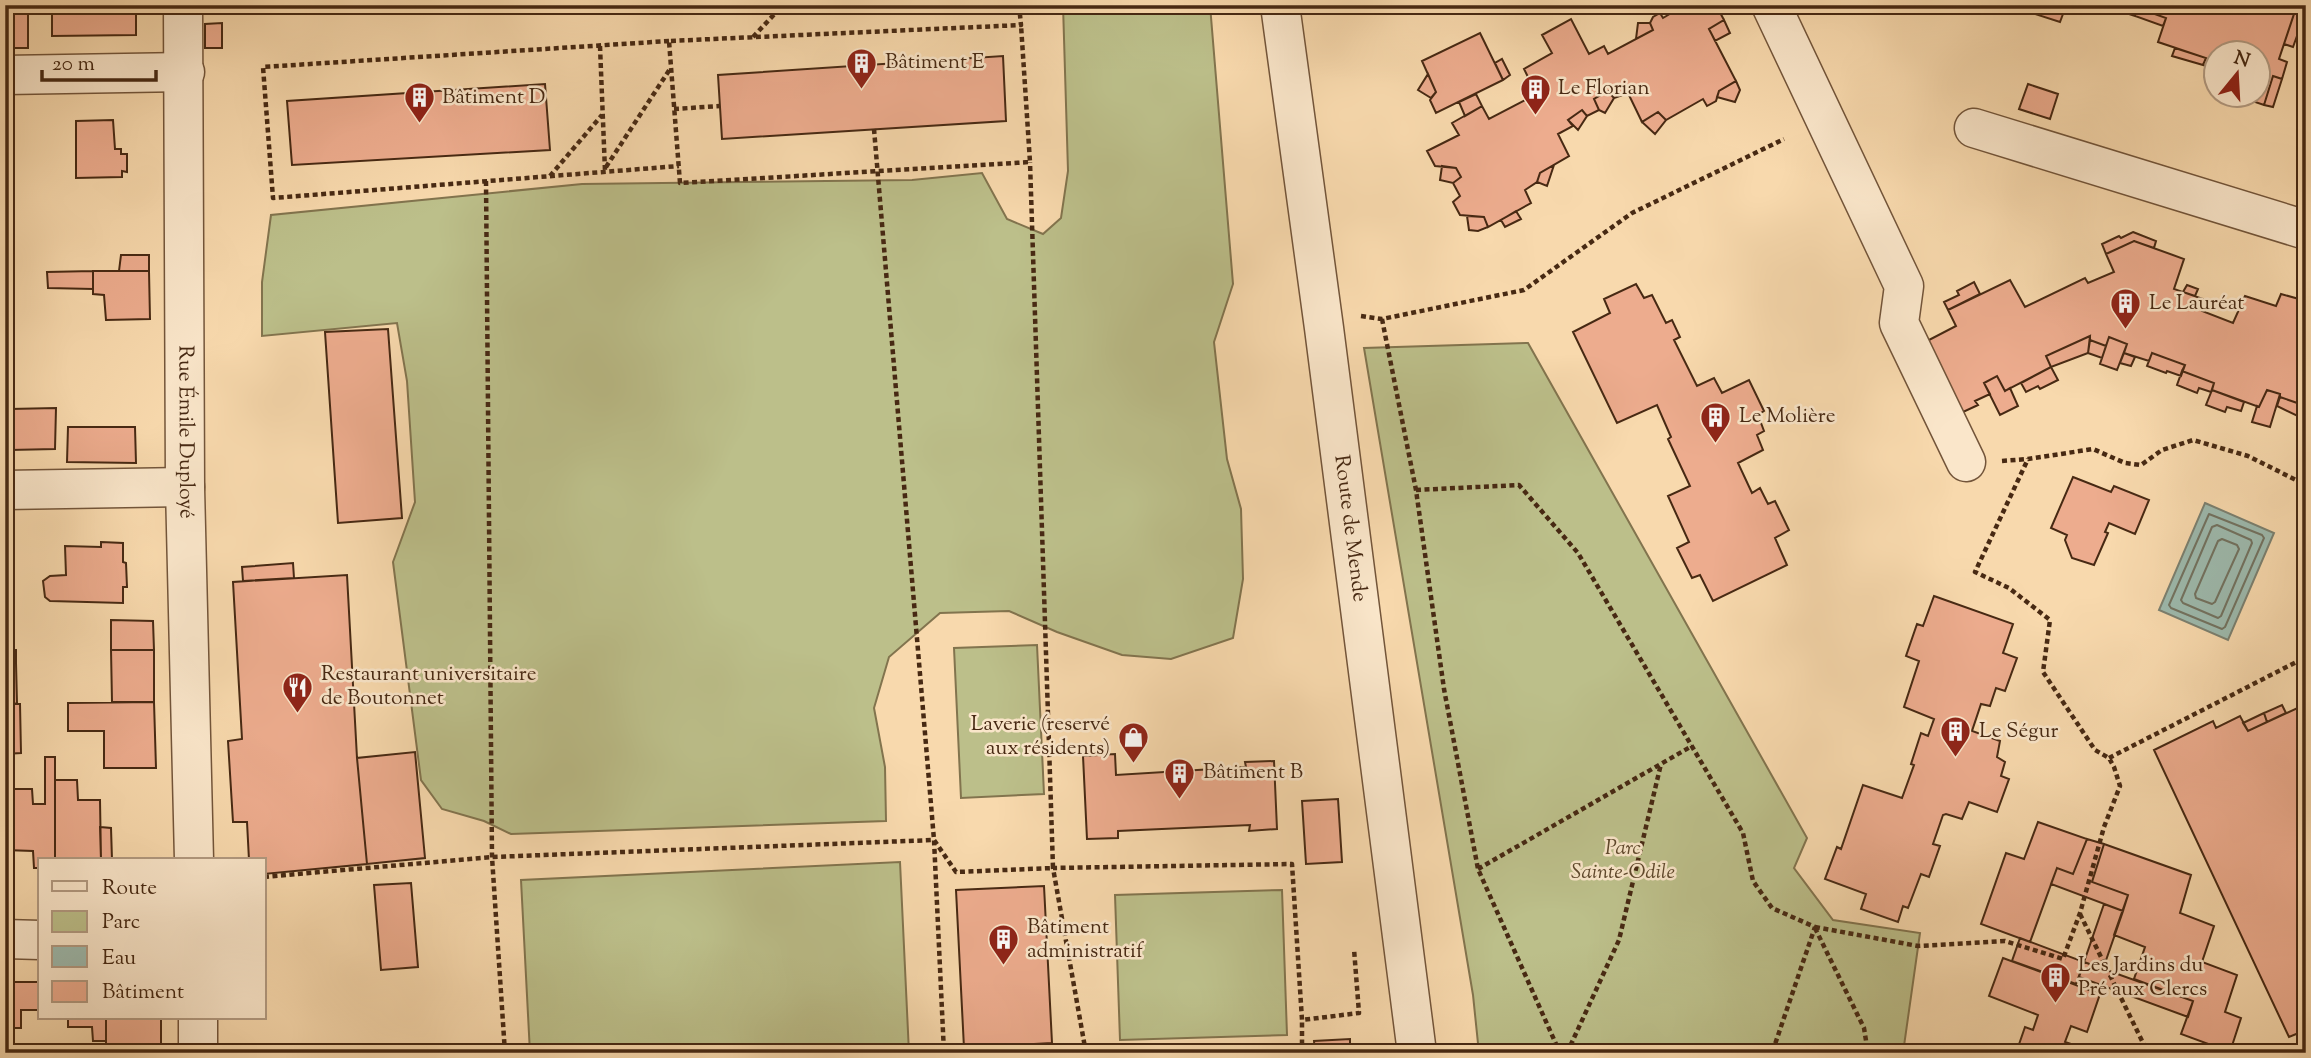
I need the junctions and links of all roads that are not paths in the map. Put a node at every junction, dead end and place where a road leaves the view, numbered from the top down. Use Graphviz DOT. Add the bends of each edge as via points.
graph roads {
  1 [pos="183,5"];
  2 [pos="1280,5"];
  3 [pos="1770,5"];
  4 [pos="185,72"];
  5 [pos="5,75"];
  6 [pos="1974,128"];
  7 [pos="2306,230"];
  8 [pos="1966,462"];
  9 [pos="185,487"];
  10 [pos="5,490"];
  11 [pos="194,858"];
  12 [pos="5,939"];
  13 [pos="38,940"];
  14 [pos="198,1020"];
  15 [pos="198,1053"];
  16 [pos="1417,1053"];
  1 -- 4 [label="street, Rue Émile Duployé"];
  2 -- 16 [label="street, Route de Mende"];
  3 -- 8 [label="street" via="1904,286 1899,323"];
  4 -- 5 [label="street"];
  4 -- 9 [label="street, Rue Émile Duployé"];
  6 -- 7 [label="street"];
  9 -- 10 [label="street"];
  9 -- 11 [label="street, Rue Émile Duployé"];
  12 -- 13 [label="street"];
  14 -- 15 [label="street"];
}
